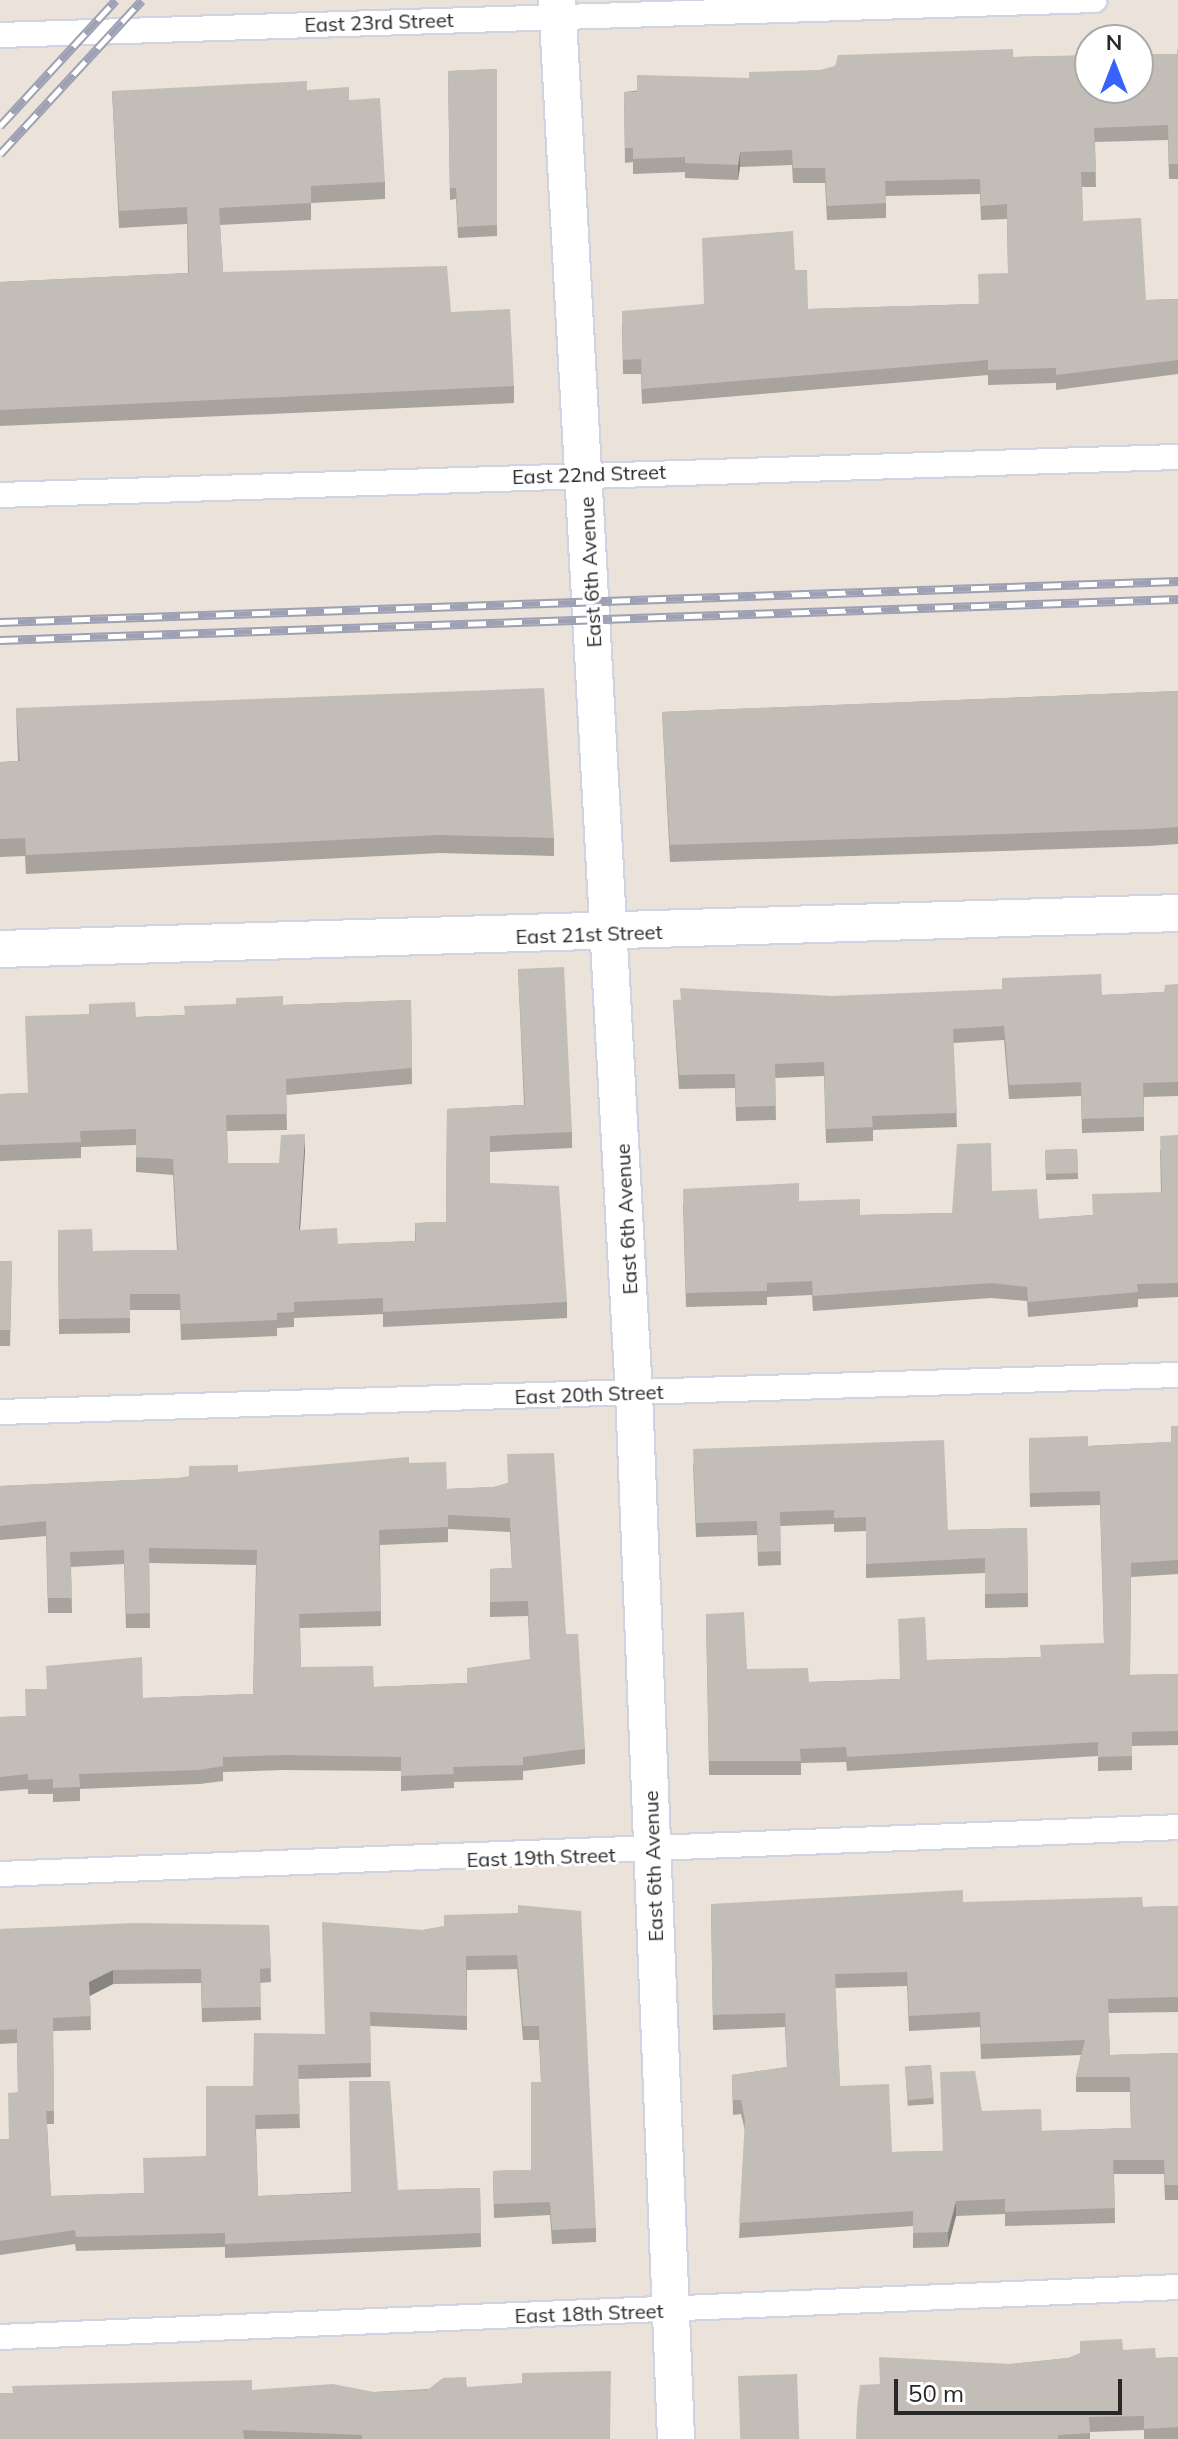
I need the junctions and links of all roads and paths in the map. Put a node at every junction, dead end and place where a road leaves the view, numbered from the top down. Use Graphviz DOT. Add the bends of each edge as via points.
graph roads {
  1 [pos="1094,0"];
  2 [pos="558,8"];
  3 [pos="0,35"];
  4 [pos="1178,457"];
  5 [pos="585,473"];
  6 [pos="0,495"];
  7 [pos="1178,913"];
  8 [pos="612,934"];
  9 [pos="0,949"];
  10 [pos="1178,1375"];
  11 [pos="634,1393"];
  12 [pos="0,1412"];
  13 [pos="1178,1827"];
  14 [pos="652,1853"];
  15 [pos="0,1874"];
  16 [pos="1178,2287"];
  17 [pos="672,2310"];
  18 [pos="0,2337"];
  19 [pos="676,2439"];
  1 -- 2 [label="street, East 23rd Street"];
  2 -- 3 [label="street, East 23rd Street"];
  2 -- 5 [label="street, East 6th Avenue"];
  4 -- 5 [label="street, East 22nd Street"];
  5 -- 6 [label="street, East 22nd Street"];
  5 -- 8 [label="street, East 6th Avenue"];
  7 -- 8 [label="street, East 21st Street"];
  8 -- 9 [label="street, East 21st Street"];
  8 -- 11 [label="street, East 6th Avenue"];
  10 -- 11 [label="street, East 20th Street"];
  11 -- 12 [label="street, East 20th Street"];
  11 -- 14 [label="street, East 6th Avenue"];
  13 -- 14 [label="street, East 19th Street"];
  14 -- 15 [label="street, East 19th Street"];
  14 -- 17 [label="street, East 6th Avenue"];
  16 -- 17 [label="street, East 18th Street"];
  17 -- 18 [label="street, East 18th Street"];
  17 -- 19 [label="street, East 6th Avenue"];
}
